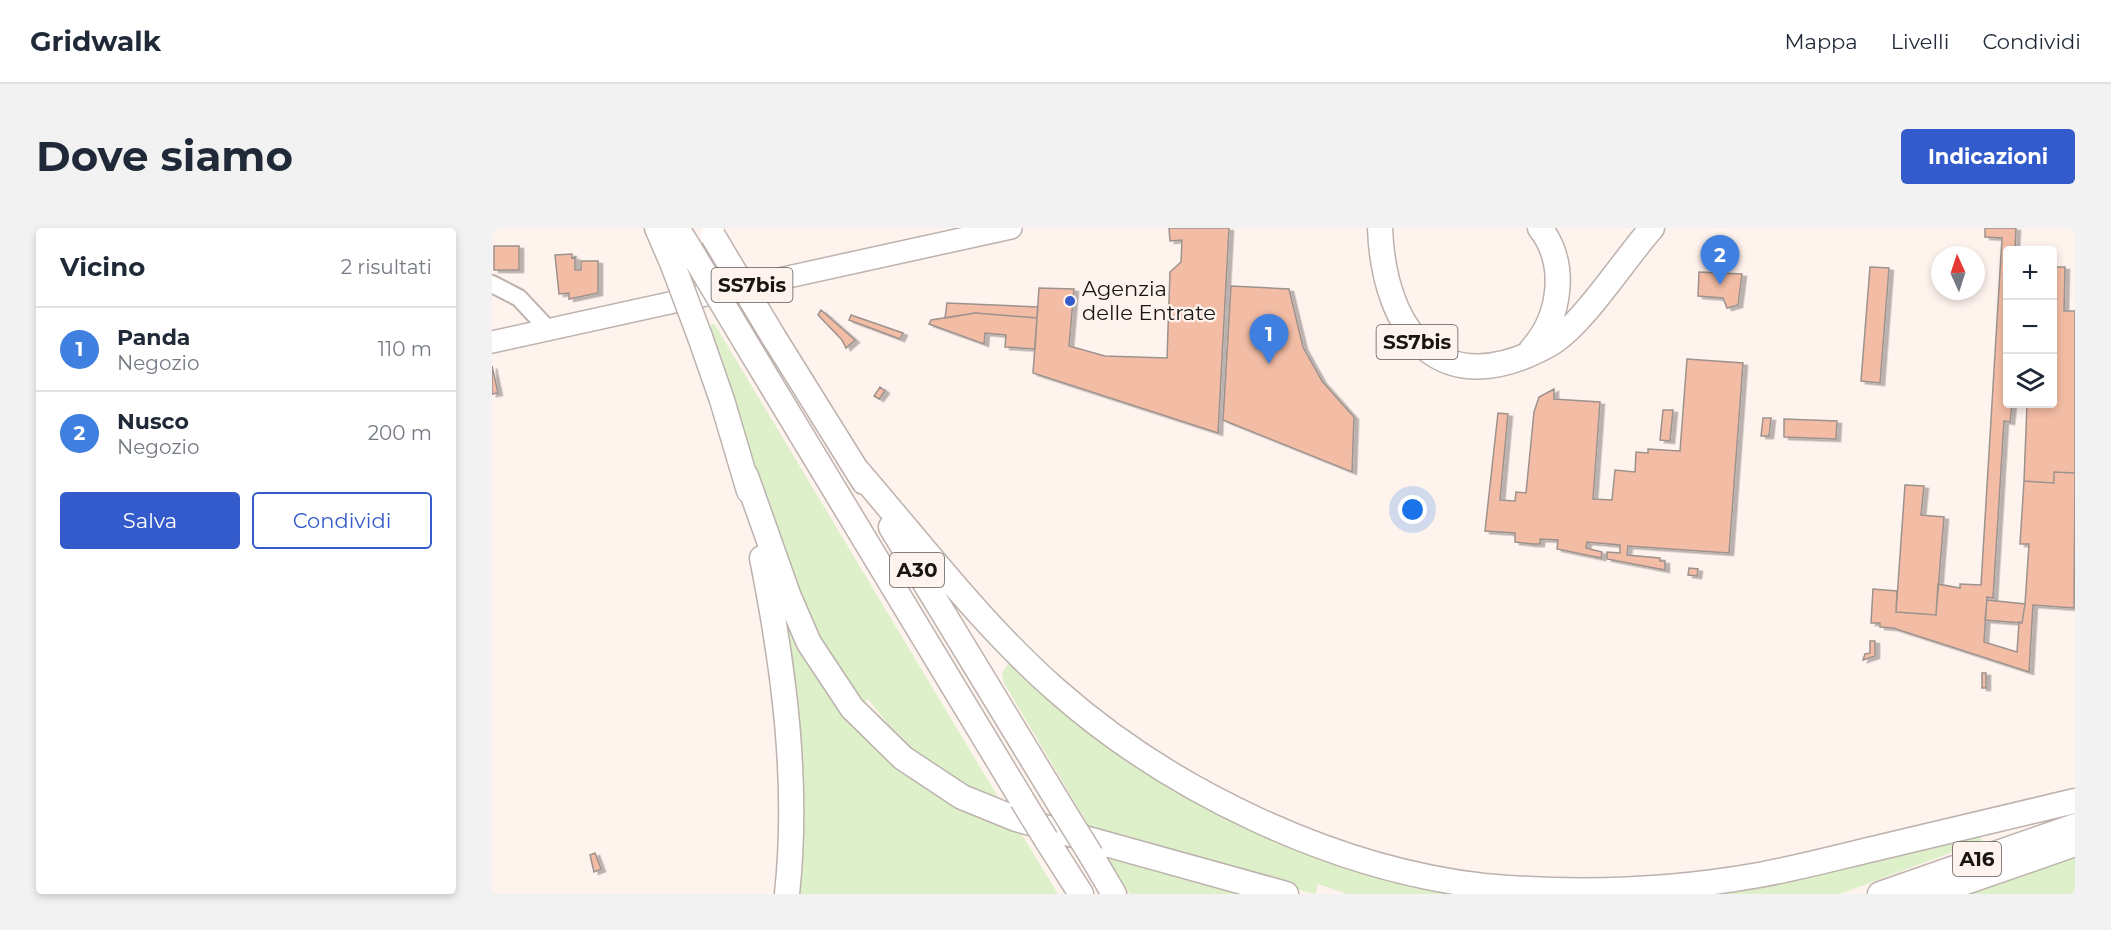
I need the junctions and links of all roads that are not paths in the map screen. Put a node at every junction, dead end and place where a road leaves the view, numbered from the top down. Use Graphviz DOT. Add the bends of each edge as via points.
graph roads {
  1 [pos="657,228"];
  2 [pos="677,228"];
  3 [pos="1011,228"];
  4 [pos="1380,228"];
  5 [pos="1540,228"];
  6 [pos="1652,228"];
  7 [pos="711,232"];
  8 [pos="682,258"];
  9 [pos="492,284"];
  10 [pos="549,330"];
  11 [pos="492,342"];
  12 [pos="1530,352"];
  13 [pos="857,470"];
  14 [pos="746,476"];
  15 [pos="2075,801"];
  16 [pos="2075,826"];
  17 [pos="2075,844"];
  18 [pos="787,894"];
  19 [pos="1081,894"];
  20 [pos="1114,894"];
  21 [pos="1286,894"];
  22 [pos="1880,894"];
  23 [pos="1931,894"];
  1 -- 8 [label="highway"];
  2 -- 8 [label="highway, A30"];
  3 -- 10 [label="main road, SS7bis"];
  4 -- 12 [label="highway, SS7bis" via="1392,296 1420,346 1440,360 1478,366"];
  5 -- 12 [label="highway" via="1555,252 1559,273 1549,320"];
  6 -- 12 [label="highway, SS7bis" via="1579,317 1551,344"];
  7 -- 13 [label="highway, A30, bridge"];
  8 -- 14 [label="highway, bridge" via="700,337"];
  8 -- 19 [label="highway, A30, bridge" via="752,353"];
  9 -- 10 [label="street" via="519,298"];
  10 -- 11 [label="main road, SS7bis"];
  13 -- 15 [label="highway" via="1010,645 1099,725 1198,789 1308,841 1392,868 1446,880 1525,889 1672,887 1802,867"];
  13 -- 20 [label="highway, A30, bridge"];
  14 -- 18 [label="highway" via="788,717"];
  14 -- 21 [label="highway" via="809,643 852,708 903,758 962,797 1016,819"];
  16 -- 22 [label="highway, A16"];
  17 -- 23 [label="highway, A16"];
}
